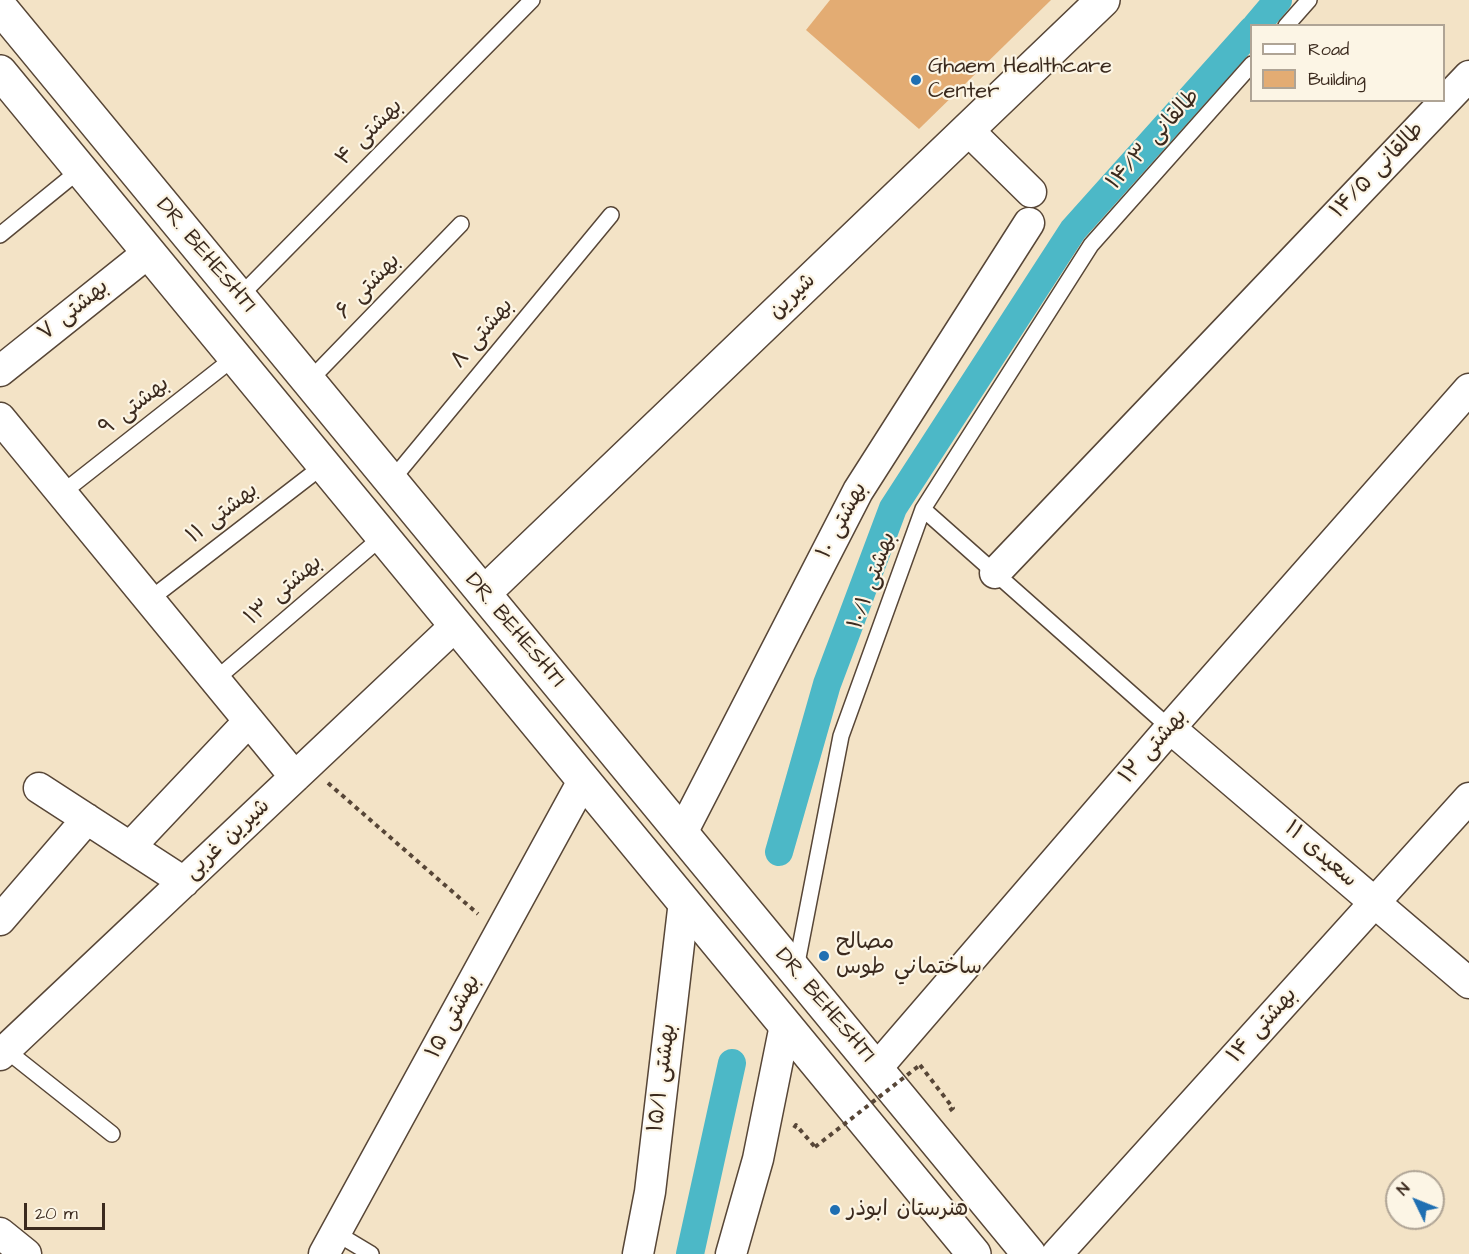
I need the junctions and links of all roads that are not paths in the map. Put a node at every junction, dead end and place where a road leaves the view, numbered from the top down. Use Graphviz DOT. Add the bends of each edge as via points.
graph roads {
  1 [pos="532,0"];
  2 [pos="1102,0"];
  3 [pos="1308,0"];
  4 [pos="0,8"];
  5 [pos="1288,24"];
  6 [pos="1250,65"];
  7 [pos="1469,76"];
  8 [pos="4,85"];
  9 [pos="1445,101"];
  10 [pos="1444,102"];
  11 [pos="968,130"];
  12 [pos="81,170"];
  13 [pos="1031,192"];
  14 [pos="611,215"];
  15 [pos="1029,223"];
  16 [pos="461,224"];
  17 [pos="0,235"];
  18 [pos="1091,245"];
  19 [pos="149,252"];
  20 [pos="239,297"];
  21 [pos="235,357"];
  22 [pos="0,371"];
  23 [pos="309,381"];
  24 [pos="1469,389"];
  25 [pos="0,418"];
  26 [pos="324,465"];
  27 [pos="390,480"];
  28 [pos="62,493"];
  29 [pos="923,509"];
  30 [pos="383,536"];
  31 [pos="996,573"];
  32 [pos="484,593"];
  33 [pos="149,600"];
  34 [pos="456,626"];
  35 [pos="215,680"];
  36 [pos="249,721"];
  37 [pos="1170,728"];
  38 [pos="301,771"];
  39 [pos="584,779"];
  40 [pos="39,788"];
  41 [pos="1464,813"];
  42 [pos="87,819"];
  43 [pos="682,833"];
  44 [pos="130,847"];
  45 [pos="184,882"];
  46 [pos="684,901"];
  47 [pos="1374,902"];
  48 [pos="0,920"];
  49 [pos="796,971"];
  50 [pos="1469,983"];
  51 [pos="785,1025"];
  52 [pos="3,1053"];
  53 [pos="876,1069"];
  54 [pos="112,1134"];
  55 [pos="0,1233"];
  56 [pos="330,1244"];
  57 [pos="27,1254"];
  58 [pos="371,1254"];
  59 [pos="638,1254"];
  60 [pos="731,1254"];
  61 [pos="974,1254"];
  62 [pos="1029,1254"];
  63 [pos="1057,1254"];
  1 -- 20 [label="lane, بهشتی ۴"];
  2 -- 11 [label="main road, شیرین"];
  3 -- 5 [label="lane"];
  4 -- 20 [label="main road, DR. BEHESHTI"];
  6 -- 18 [label="lane, طالقانی ۱۴/۳"];
  7 -- 9 [label="street, طالقانی ۱۴/۵"];
  8 -- 12 [label="main road, DR. BEHESHTI"];
  10 -- 31 [label="street, طالقانی ۱۴/۵"];
  11 -- 13 [label="street"];
  11 -- 32 [label="main road, شیرین"];
  12 -- 17 [label="lane"];
  12 -- 19 [label="main road, DR. BEHESHTI"];
  14 -- 27 [label="lane, بهشتی ۸"];
  15 -- 43 [label="street, بهشتی ۱۰" via="858,491"];
  16 -- 23 [label="lane, بهشتی ۶"];
  18 -- 29 [label="lane, بهشتی ۱۰/۱"];
  19 -- 21 [label="main road, DR. BEHESHTI"];
  19 -- 22 [label="street, بهشتی ۷"];
  20 -- 23 [label="main road, DR. BEHESHTI"];
  21 -- 26 [label="main road, DR. BEHESHTI"];
  21 -- 28 [label="lane, بهشتی ۹"];
  23 -- 27 [label="main road, DR. BEHESHTI"];
  24 -- 37 [label="street, بهشتی ۱۲"];
  25 -- 28 [label="street"];
  26 -- 30 [label="main road, DR. BEHESHTI"];
  26 -- 33 [label="lane, بهشتی ۱۱"];
  27 -- 32 [label="main road, DR. BEHESHTI"];
  28 -- 33 [label="street"];
  29 -- 31 [label="lane"];
  29 -- 49 [label="lane, بهشتی ۱۰/۱" via="841,736"];
  30 -- 34 [label="main road, DR. BEHESHTI"];
  30 -- 35 [label="lane, بهشتی ۱۳"];
  31 -- 37 [label="lane"];
  32 -- 43 [label="main road, DR. BEHESHTI"];
  33 -- 35 [label="street"];
  34 -- 38 [label="street, شیرین غربی"];
  34 -- 39 [label="main road, DR. BEHESHTI"];
  35 -- 36 [label="street"];
  36 -- 38 [label="street"];
  36 -- 44 [label="street"];
  37 -- 47 [label="street, سعیدی ۱۱"];
  37 -- 53 [label="street, بهشتی ۱۲"];
  38 -- 45 [label="street, شیرین غربی"];
  39 -- 46 [label="main road, DR. BEHESHTI"];
  39 -- 56 [label="street, بهشتی ۱۵"];
  40 -- 42 [label="street"];
  41 -- 47 [label="street, بهشتی ۱۴"];
  42 -- 44 [label="street"];
  42 -- 48 [label="street"];
  43 -- 49 [label="main road, DR. BEHESHTI"];
  44 -- 45 [label="street"];
  45 -- 52 [label="street, شیرین غربی"];
  46 -- 51 [label="main road, DR. BEHESHTI"];
  46 -- 59 [label="street, بهشتی ۱۵/۱" via="650,1192"];
  47 -- 50 [label="street, سعیدی ۱۱"];
  47 -- 63 [label="street, بهشتی ۱۴"];
  49 -- 53 [label="main road, DR. BEHESHTI"];
  51 -- 60 [label="street" via="758,1159"];
  51 -- 61 [label="main road, DR. BEHESHTI"];
  52 -- 54 [label="lane"];
  53 -- 62 [label="main road, DR. BEHESHTI"];
  55 -- 57 [label="street"];
  56 -- 58 [label="lane"];
}
